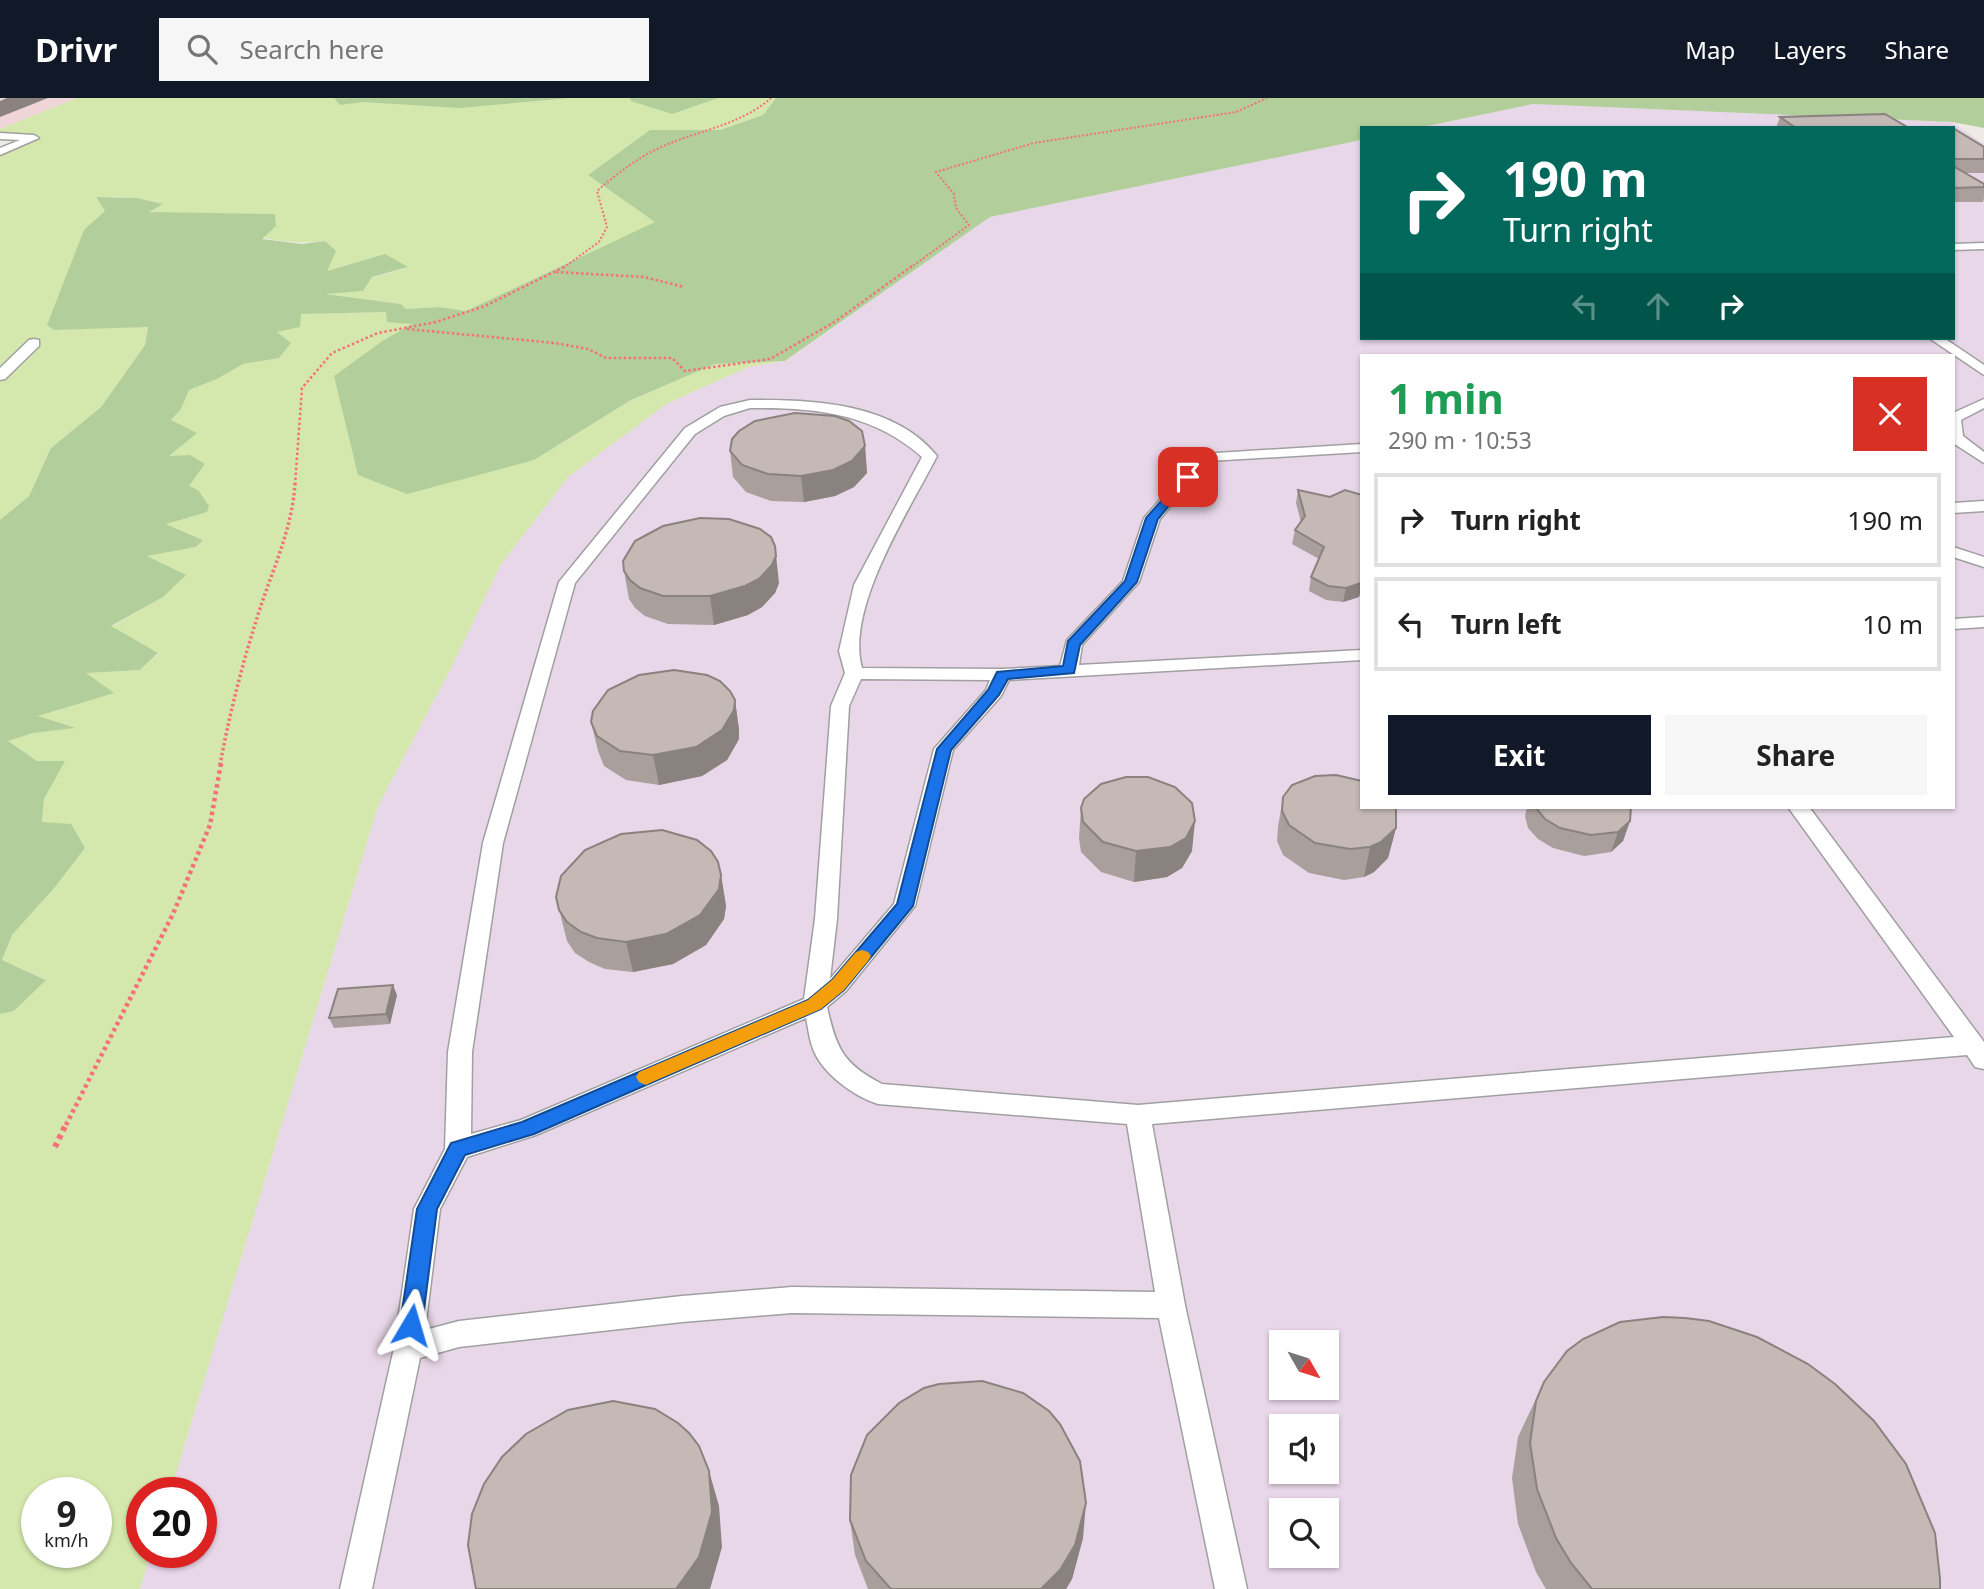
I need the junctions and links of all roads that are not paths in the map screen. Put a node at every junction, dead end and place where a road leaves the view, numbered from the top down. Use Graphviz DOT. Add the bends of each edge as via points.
graph roads {
  1 [pos="0,135"];
  2 [pos="0,152"];
  3 [pos="1984,246"];
  4 [pos="1955,247"];
  5 [pos="1939,340"];
  6 [pos="34,343"];
  7 [pos="1984,371"];
  8 [pos="0,376"];
  9 [pos="1984,403"];
  10 [pos="1955,418"];
  11 [pos="1955,437"];
  12 [pos="1360,447"];
  13 [pos="1984,459"];
  14 [pos="1984,506"];
  15 [pos="1955,508"];
  16 [pos="1955,553"];
  17 [pos="1984,562"];
  18 [pos="1984,622"];
  19 [pos="1955,624"];
  20 [pos="1360,655"];
  21 [pos="1069,670"];
  22 [pos="854,673"];
  23 [pos="1002,675"];
  24 [pos="1799,809"];
  25 [pos="815,1004"];
  26 [pos="1978,1053"];
  27 [pos="1138,1115"];
  28 [pos="458,1149"];
  29 [pos="1171,1305"];
  30 [pos="408,1348"];
  31 [pos="356,1589"];
  32 [pos="1231,1589"];
  1 -- 2 [label="lane" via="34,138"];
  3 -- 4 [label="lane"];
  5 -- 7 [label="lane"];
  6 -- 8 [label="lane"];
  9 -- 10 [label="lane"];
  11 -- 13 [label="lane"];
  12 -- 21 [label="lane" via="1205,457 1152,518 1131,582 1073,644"];
  14 -- 15 [label="lane"];
  16 -- 17 [label="lane"];
  18 -- 19 [label="lane"];
  20 -- 21 [label="lane"];
  21 -- 23 [label="lane"];
  22 -- 23 [label="lane"];
  22 -- 25 [label="lane" via="840,706 826,919"];
  22 -- 28 [label="lane" via="849,651 862,584 930,456 912,439 874,419 784,403 741,405 712,416 690,431 567,582 493,843 460,1052"];
  23 -- 25 [label="lane" via="994,692 944,749 904,906 838,985"];
  24 -- 26 [label="lane"];
  25 -- 27 [label="lane" via="824,1047 851,1080 878,1094"];
  25 -- 28 [label="lane" via="527,1128"];
  26 -- 27 [label="lane"];
  27 -- 29 [label="lane"];
  28 -- 30 [label="lane" via="427,1209"];
  29 -- 30 [label="lane" via="792,1300 459,1334"];
  29 -- 32 [label="lane"];
  30 -- 31 [label="lane"];
}
